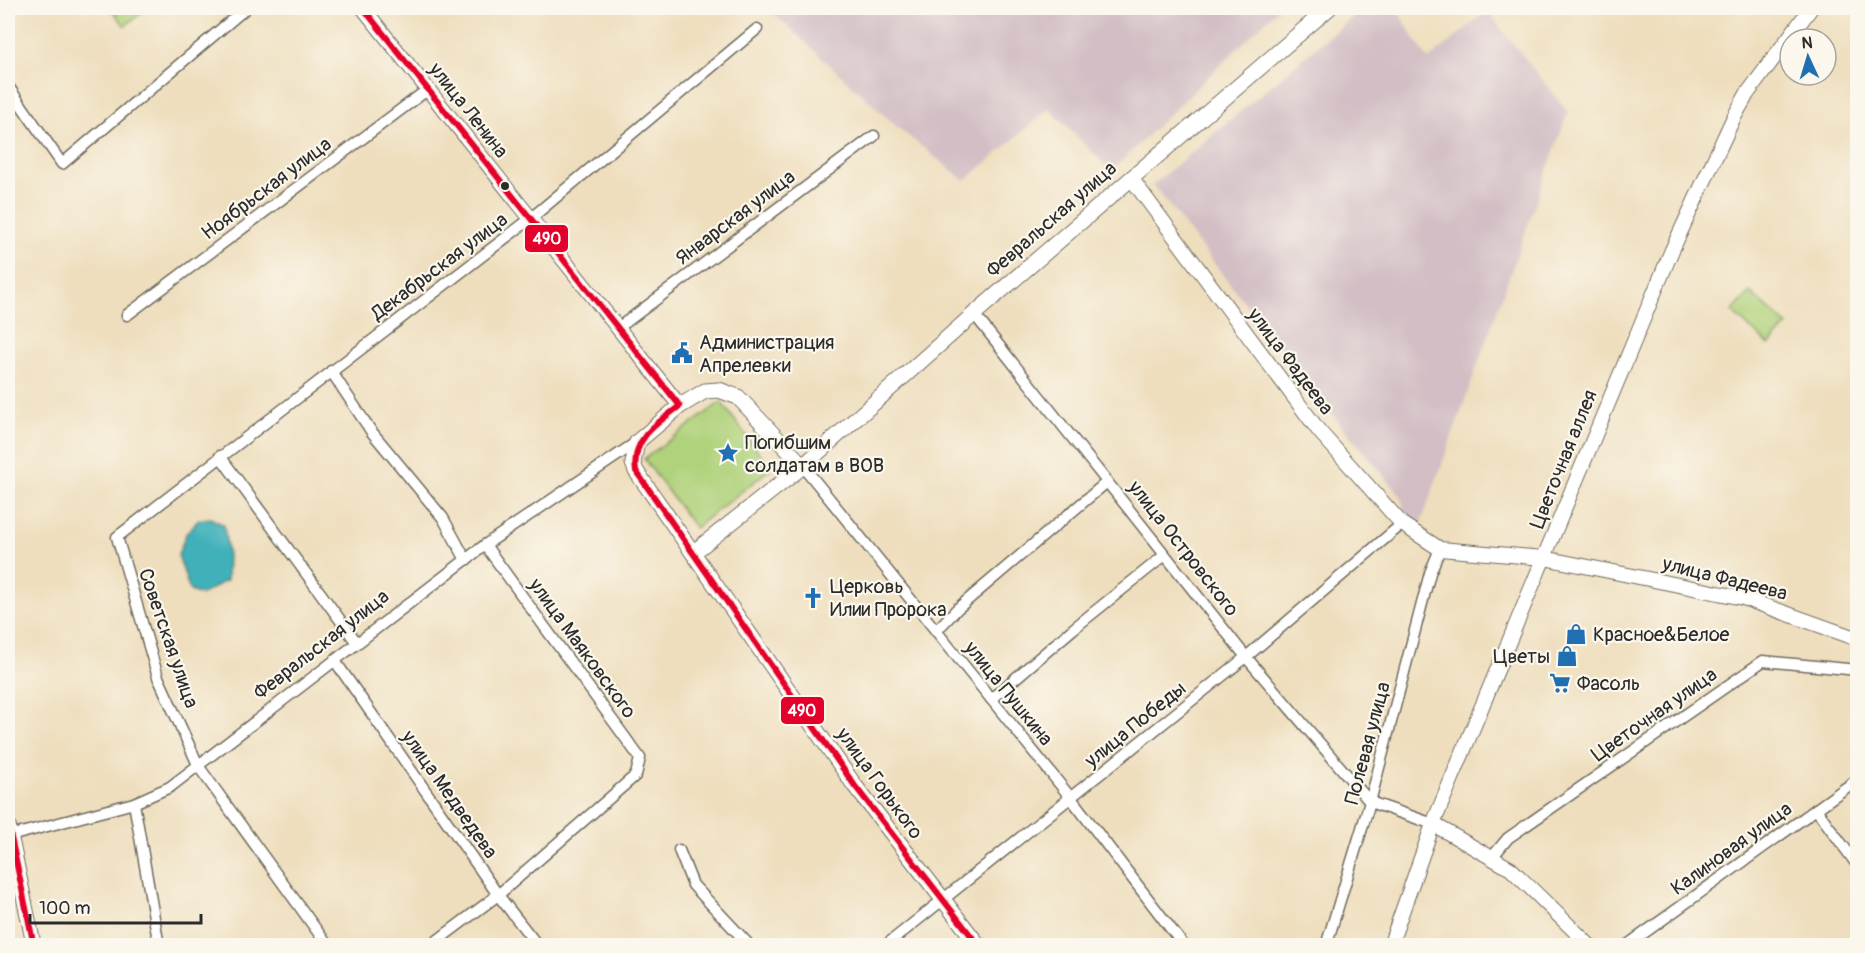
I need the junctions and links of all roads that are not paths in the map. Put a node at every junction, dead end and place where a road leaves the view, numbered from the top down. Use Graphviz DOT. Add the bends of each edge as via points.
graph roads {
  1 [pos="246,8"];
  2 [pos="363,8"];
  3 [pos="1329,8"];
  4 [pos="1810,8"];
  5 [pos="757,28"];
  6 [pos="8,86"];
  7 [pos="427,90"];
  8 [pos="874,136"];
  9 [pos="1131,178"];
  10 [pos="530,219"];
  11 [pos="974,314"];
  12 [pos="127,315"];
  13 [pos="618,328"];
  14 [pos="331,371"];
  15 [pos="680,406"];
  16 [pos="637,441"];
  17 [pos="220,456"];
  18 [pos="803,466"];
  19 [pos="1107,482"];
  20 [pos="1402,524"];
  21 [pos="485,545"];
  22 [pos="1440,549"];
  23 [pos="694,552"];
  24 [pos="1165,555"];
  25 [pos="1544,558"];
  26 [pos="466,560"];
  27 [pos="936,631"];
  28 [pos="1857,639"];
  29 [pos="357,643"];
  30 [pos="1246,657"];
  31 [pos="335,661"];
  32 [pos="1857,670"];
  33 [pos="991,699"];
  34 [pos="199,767"];
  35 [pos="1857,779"];
  36 [pos="1071,798"];
  37 [pos="1370,802"];
  38 [pos="134,803"];
  39 [pos="1816,809"];
  40 [pos="1433,824"];
  41 [pos="9,830"];
  42 [pos="679,850"];
  43 [pos="1493,856"];
  44 [pos="1857,866"];
  45 [pos="13,877"];
  46 [pos="498,895"];
  47 [pos="940,899"];
  48 [pos="34,945"];
  49 [pos="159,945"];
  50 [pos="328,945"];
  51 [pos="430,945"];
  52 [pos="537,945"];
  53 [pos="750,945"];
  54 [pos="885,945"];
  55 [pos="979,945"];
  56 [pos="1184,945"];
  57 [pos="1326,945"];
  58 [pos="1390,945"];
  59 [pos="1590,945"];
  60 [pos="1626,945"];
  1 -- 6 [label="street" via="62,164"];
  2 -- 7 [label="street, улица Ленина"];
  3 -- 9 [label="main road, Февральская улица"];
  4 -- 25 [label="street, Цветочная аллея" via="1733,119 1672,250"];
  5 -- 10 [label="street, Декабрьская улица"];
  7 -- 10 [label="street, улица Ленина"];
  7 -- 12 [label="street, Ноябрьская улица"];
  8 -- 13 [label="street, Январская улица"];
  9 -- 11 [label="main road, Февральская улица"];
  9 -- 20 [label="street, улица Фадеева" via="1319,431"];
  10 -- 13 [label="street, улица Ленина"];
  10 -- 14 [label="street, Декабрьская улица"];
  11 -- 18 [label="main road, Февральская улица"];
  11 -- 19 [label="street, улица Островского"];
  13 -- 15 [label="street, улица Ленина"];
  14 -- 17 [label="street, Декабрьская улица"];
  14 -- 26 [label="street" via="371,431 443,518"];
  15 -- 16 [label="main road"];
  15 -- 18 [label="main road" via="705,390 738,397"];
  16 -- 21 [label="street, Февральская улица"];
  16 -- 23 [label="main road, улица Горького" via="633,463 636,471"];
  17 -- 29 [label="street"];
  17 -- 34 [label="street, Советская улица" via="117,537 158,677"];
  18 -- 23 [label="main road, Февральская улица"];
  18 -- 27 [label="street, улица Пушкина"];
  19 -- 24 [label="street, улица Островского"];
  19 -- 27 [label="street"];
  20 -- 22 [label="street, улица Фадеева"];
  20 -- 30 [label="street, улица Победы"];
  21 -- 26 [label="street, Февральская улица"];
  21 -- 46 [label="street, улица Маяковского" via="640,758 636,775"];
  22 -- 25 [label="street, улица Фадеева"];
  22 -- 37 [label="street, Полевая улица" via="1430,573"];
  23 -- 47 [label="main road, улица Горького" via="855,786"];
  24 -- 30 [label="street, улица Островского"];
  24 -- 33 [label="street"];
  25 -- 28 [label="street, улица Фадеева" via="1743,598"];
  25 -- 40 [label="street, Цветочная аллея"];
  26 -- 29 [label="street, Февральская улица"];
  27 -- 33 [label="street, улица Пушкина"];
  29 -- 31 [label="street, Февральская улица"];
  30 -- 36 [label="street, улица Победы"];
  30 -- 37 [label="street, улица Островского"];
  31 -- 34 [label="street, Февральская улица"];
  31 -- 46 [label="street, улица Медведева"];
  32 -- 43 [label="street, Цветочная улица" via="1763,661 1508,838"];
  33 -- 36 [label="street, улица Пушкина"];
  34 -- 38 [label="street, Февральская улица" via="170,787"];
  34 -- 50 [label="street, Советская улица"];
  35 -- 39 [label="street, Калиновая улица"];
  36 -- 47 [label="street, улица Победы"];
  36 -- 56 [label="street, улица Пушкина"];
  37 -- 40 [label="street"];
  37 -- 57 [label="street, Полевая улица"];
  38 -- 41 [label="street, Февральская улица"];
  38 -- 49 [label="street"];
  39 -- 44 [label="street"];
  39 -- 60 [label="street, Калиновая улица"];
  40 -- 43 [label="street"];
  40 -- 58 [label="street, Цветочная аллея"];
  41 -- 45 [label="street"];
  42 -- 53 [label="street" via="693,885"];
  43 -- 59 [label="street" via="1534,888"];
  45 -- 48 [label="street"];
  46 -- 51 [label="street"];
  46 -- 52 [label="street, улица Медведева"];
  47 -- 54 [label="street, улица Победы"];
  47 -- 55 [label="main road, улица Горького"];
}
